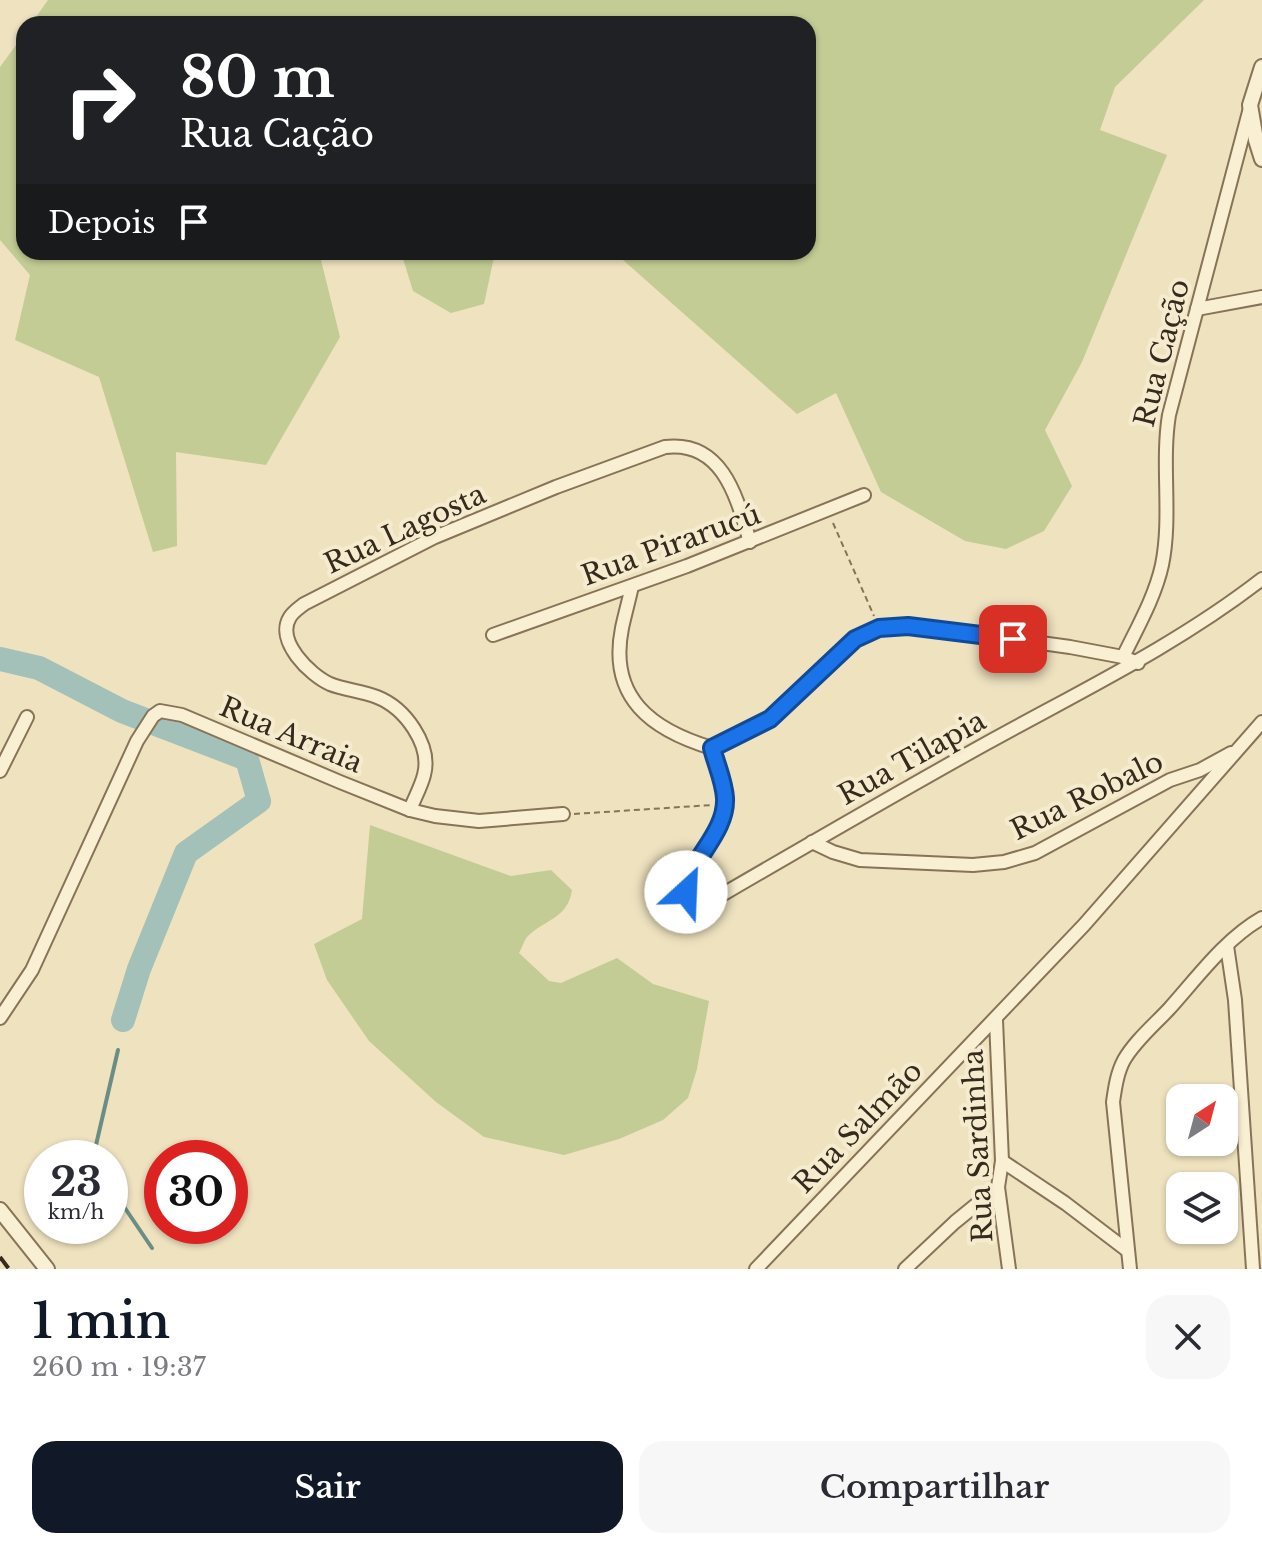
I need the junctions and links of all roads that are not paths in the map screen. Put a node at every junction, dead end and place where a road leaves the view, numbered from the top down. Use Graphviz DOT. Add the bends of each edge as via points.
graph roads {
  1 [pos="1262,67"];
  2 [pos="1250,105"];
  3 [pos="1262,159"];
  4 [pos="1262,297"];
  5 [pos="1197,309"];
  6 [pos="864,495"];
  7 [pos="750,542"];
  8 [pos="1262,579"];
  9 [pos="632,586"];
  10 [pos="493,635"];
  11 [pos="1123,657"];
  12 [pos="1138,663"];
  13 [pos="27,717"];
  14 [pos="1262,722"];
  15 [pos="712,748"];
  16 [pos="1237,749"];
  17 [pos="0,771"];
  18 [pos="410,810"];
  19 [pos="563,814"];
  20 [pos="812,842"];
  21 [pos="1262,918"];
  22 [pos="1227,946"];
  23 [pos="1,1016"];
  24 [pos="996,1020"];
  25 [pos="1002,1161"];
  26 [pos="998,1187"];
  27 [pos="0,1210"];
  28 [pos="1128,1251"];
  29 [pos="47,1269"];
  30 [pos="756,1269"];
  31 [pos="905,1269"];
  32 [pos="1009,1269"];
  33 [pos="1130,1269"];
  34 [pos="1253,1269"];
  1 -- 2 [label="street"];
  2 -- 3 [label="street"];
  2 -- 5 [label="street, Rua Cação"];
  4 -- 5 [label="street"];
  5 -- 11 [label="street, Rua Cação" via="1165,440 1162,566"];
  6 -- 7 [label="street, Rua Pirarucú"];
  7 -- 9 [label="street, Rua Pirarucú"];
  7 -- 18 [label="street, Rua Lagosta" via="738,500 719,468 705,453 683,445 665,447 435,537 304,604 287,626 301,663 331,684 396,707 412,723 425,775"];
  8 -- 12 [label="street, Rua Tilapia"];
  9 -- 10 [label="street, Rua Pirarucú"];
  9 -- 15 [label="street" via="621,630 624,687 662,729"];
  11 -- 12 [label="street"];
  11 -- 15 [label="street" via="941,629 879,628 855,639 770,719"];
  12 -- 20 [label="street, Rua Tilapia"];
  13 -- 17 [label="street"];
  14 -- 16 [label="street, Rua Salmão"];
  15 -- 20 [label="street, Rua Tilapia" via="725,805 713,839 686,882 693,899 713,900"];
  16 -- 20 [label="street, Rua Robalo" via="1035,853 1004,862 860,860"];
  16 -- 24 [label="street, Rua Salmão"];
  18 -- 19 [label="street, Rua Arraia" via="479,821"];
  18 -- 23 [label="street, Rua Arraia" via="182,715 160,711 137,741 32,970"];
  21 -- 22 [label="street"];
  22 -- 28 [label="street" via="1134,1047 1117,1079 1113,1102"];
  22 -- 34 [label="street"];
  24 -- 25 [label="street, Rua Sardinha"];
  24 -- 30 [label="street, Rua Salmão"];
  25 -- 26 [label="street, Rua Sardinha"];
  25 -- 28 [label="street"];
  26 -- 31 [label="street"];
  26 -- 32 [label="street, Rua Sardinha"];
  27 -- 29 [label="street"];
  28 -- 33 [label="street"];
}
